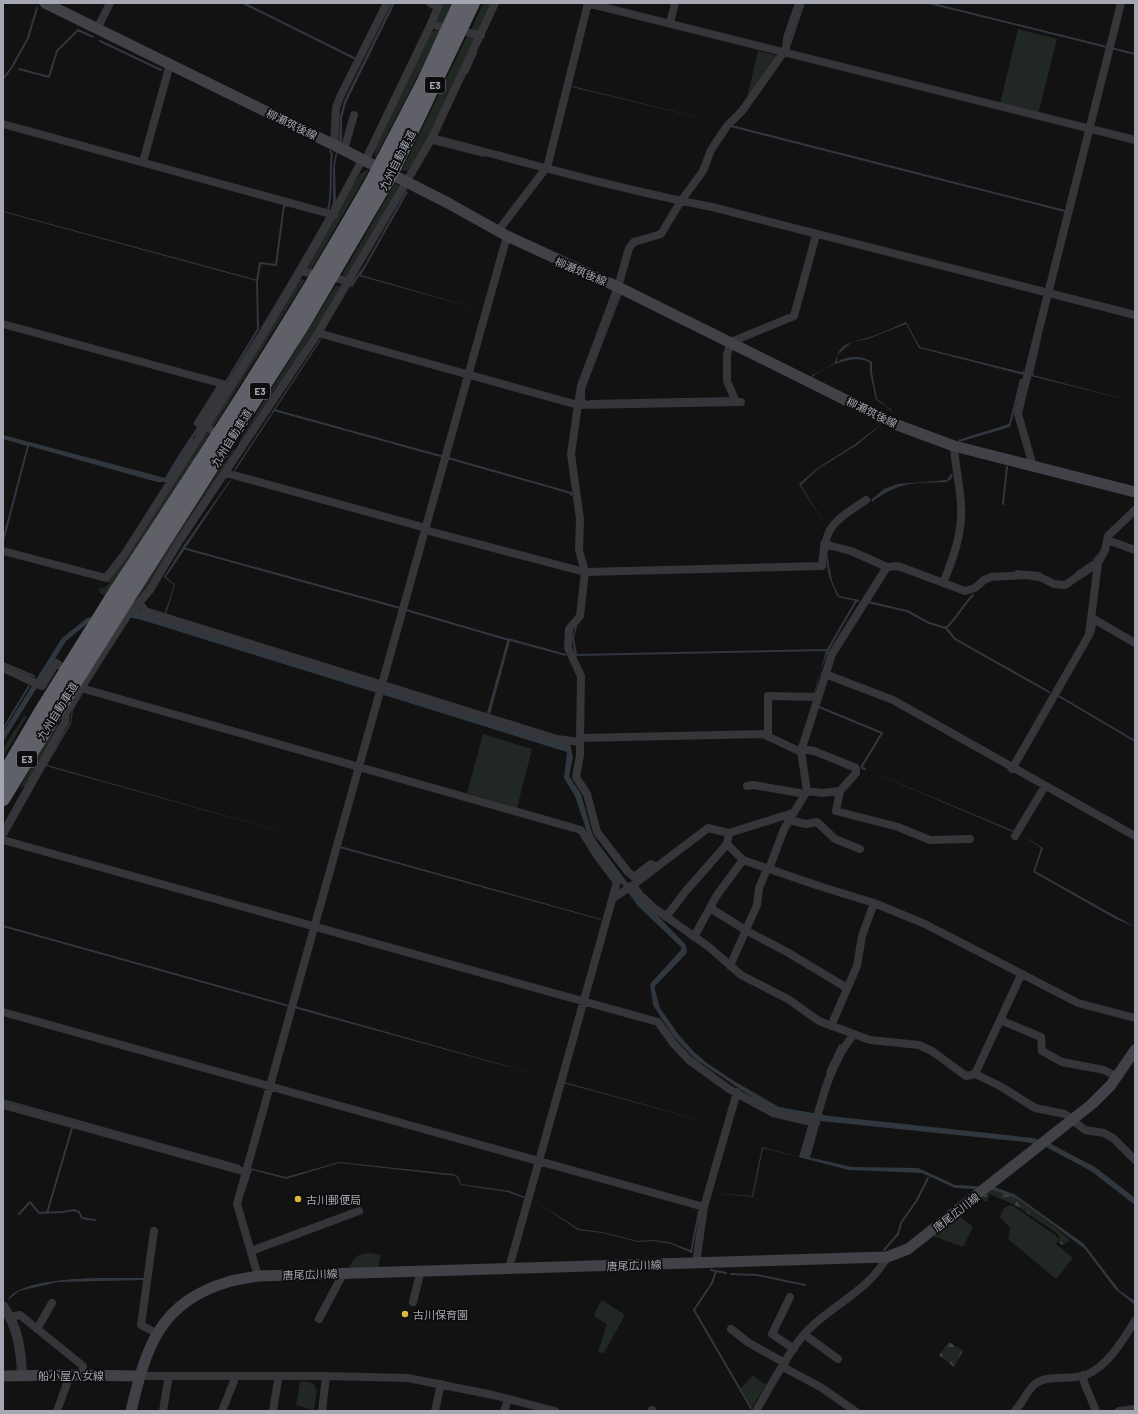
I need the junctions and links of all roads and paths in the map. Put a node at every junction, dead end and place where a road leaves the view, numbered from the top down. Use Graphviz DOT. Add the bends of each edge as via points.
graph roads {
  1 [pos="45,3"];
  2 [pos="110,3"];
  3 [pos="387,3"];
  4 [pos="430,3"];
  5 [pos="460,3"];
  6 [pos="473,3"];
  7 [pos="495,3"];
  8 [pos="588,3"];
  9 [pos="675,3"];
  10 [pos="799,3"];
  11 [pos="1121,3"];
  12 [pos="670,23"];
  13 [pos="431,24"];
  14 [pos="441,27"];
  15 [pos="98,29"];
  16 [pos="468,33"];
  17 [pos="481,35"];
  18 [pos="783,53"];
  19 [pos="170,64"];
  20 [pos="354,115"];
  21 [pos="3,124"];
  22 [pos="1089,129"];
  23 [pos="432,138"];
  24 [pos="1135,140"];
  25 [pos="339,147"];
  26 [pos="364,160"];
  27 [pos="143,162"];
  28 [pos="389,163"];
  29 [pos="547,168"];
  30 [pos="408,183"];
  31 [pos="681,201"];
  32 [pos="331,214"];
  33 [pos="502,234"];
  34 [pos="816,235"];
  35 [pos="338,279"];
  36 [pos="349,282"];
  37 [pos="618,287"];
  38 [pos="1048,293"];
  39 [pos="1135,315"];
  40 [pos="3,324"];
  41 [pos="318,333"];
  42 [pos="731,342"];
  43 [pos="468,376"];
  44 [pos="578,405"];
  45 [pos="209,429"];
  46 [pos="234,444"];
  47 [pos="954,446"];
  48 [pos="242,449"];
  49 [pos="1033,466"];
  50 [pos="226,473"];
  51 [pos="1135,492"];
  52 [pos="866,500"];
  53 [pos="1135,510"];
  54 [pos="425,529"];
  55 [pos="1107,540"];
  56 [pos="824,544"];
  57 [pos="1135,550"];
  58 [pos="3,551"];
  59 [pos="1098,562"];
  60 [pos="888,567"];
  61 [pos="585,572"];
  62 [pos="943,583"];
  63 [pos="128,597"];
  64 [pos="1092,618"];
  65 [pos="1135,643"];
  66 [pos="3,668"];
  67 [pos="825,674"];
  68 [pos="381,684"];
  69 [pos="83,685"];
  70 [pos="818,697"];
  71 [pos="46,716"];
  72 [pos="763,734"];
  73 [pos="580,740"];
  74 [pos="801,751"];
  75 [pos="359,766"];
  76 [pos="1012,769"];
  77 [pos="3,776"];
  78 [pos="747,786"];
  79 [pos="1045,786"];
  80 [pos="840,791"];
  81 [pos="806,793"];
  82 [pos="3,799"];
  83 [pos="791,816"];
  84 [pos="3,833"];
  85 [pos="729,833"];
  86 [pos="1015,836"];
  87 [pos="1135,836"];
  88 [pos="970,839"];
  89 [pos="3,840"];
  90 [pos="727,844"];
  91 [pos="860,849"];
  92 [pos="743,860"];
  93 [pos="657,867"];
  94 [pos="768,869"];
  95 [pos="634,886"];
  96 [pos="612,899"];
  97 [pos="874,903"];
  98 [pos="710,908"];
  99 [pos="666,917"];
  100 [pos="315,926"];
  101 [pos="747,931"];
  102 [pos="694,937"];
  103 [pos="730,966"];
  104 [pos="1021,975"];
  105 [pos="847,988"];
  106 [pos="583,1001"];
  107 [pos="3,1012"];
  108 [pos="1135,1018"];
  109 [pos="1000,1020"];
  110 [pos="830,1026"];
  111 [pos="854,1034"];
  112 [pos="1135,1050"];
  113 [pos="975,1074"];
  114 [pos="1117,1077"];
  115 [pos="270,1087"];
  116 [pos="737,1092"];
  117 [pos="3,1104"];
  118 [pos="817,1119"];
  119 [pos="1073,1120"];
  120 [pos="807,1154"];
  121 [pos="1135,1160"];
  122 [pos="538,1162"];
  123 [pos="246,1172"];
  124 [pos="704,1207"];
  125 [pos="359,1211"];
  126 [pos="154,1231"];
  127 [pos="251,1251"];
  128 [pos="887,1257"];
  129 [pos="696,1263"];
  130 [pos="509,1268"];
  131 [pos="421,1270"];
  132 [pos="344,1272"];
  133 [pos="258,1276"];
  134 [pos="790,1297"];
  135 [pos="413,1302"];
  136 [pos="52,1303"];
  137 [pos="3,1306"];
  138 [pos="11,1317"];
  139 [pos="319,1319"];
  140 [pos="1135,1321"];
  141 [pos="37,1329"];
  142 [pos="731,1329"];
  143 [pos="156,1332"];
  144 [pos="805,1335"];
  145 [pos="794,1349"];
  146 [pos="838,1359"];
  147 [pos="784,1365"];
  148 [pos="22,1375"];
  149 [pos="70,1375"];
  150 [pos="83,1375"];
  151 [pos="3,1376"];
  152 [pos="139,1376"];
  153 [pos="326,1376"];
  154 [pos="1083,1376"];
  155 [pos="278,1380"];
  156 [pos="168,1381"];
  157 [pos="234,1381"];
  158 [pos="441,1384"];
  159 [pos="508,1399"];
  160 [pos="1135,1409"];
  161 [pos="57,1411"];
  162 [pos="131,1411"];
  163 [pos="163,1411"];
  164 [pos="222,1411"];
  165 [pos="273,1411"];
  166 [pos="322,1411"];
  167 [pos="435,1411"];
  168 [pos="504,1411"];
  169 [pos="555,1411"];
  170 [pos="756,1411"];
  171 [pos="855,1411"];
  172 [pos="1015,1411"];
  173 [pos="1096,1411"];
  174 [pos="1119,1411"];
  1 -- 15 [label="main road, 柳瀬筑後線"];
  2 -- 15 [label="street"];
  3 -- 25 [label="street" via="336,108"];
  4 -- 13 [label="street" via="438,7"];
  5 -- 28 [label="highway, 九州自動車道 / E3"];
  6 -- 28 [label="highway, 九州自動車道 / E3"];
  7 -- 17 [label="street"];
  8 -- 12 [label="street"];
  8 -- 29 [label="street"];
  9 -- 12 [label="street"];
  10 -- 18 [label="street"];
  11 -- 22 [label="street"];
  12 -- 18 [label="street"];
  13 -- 14 [label="street"];
  13 -- 26 [label="street"];
  15 -- 19 [label="main road, 柳瀬筑後線"];
  16 -- 17 [label="street"];
  17 -- 23 [label="street"];
  18 -- 22 [label="street"];
  18 -- 31 [label="street" via="742,111 727,126 711,150 703,171"];
  19 -- 25 [label="main road, 柳瀬筑後線"];
  19 -- 27 [label="street"];
  20 -- 25 [label="street"];
  21 -- 27 [label="street"];
  22 -- 24 [label="street"];
  22 -- 38 [label="street"];
  23 -- 29 [label="street"];
  23 -- 30 [label="street"];
  25 -- 26 [label="main road, 柳瀬筑後線"];
  26 -- 30 [label="main road, 柳瀬筑後線"];
  26 -- 32 [label="street"];
  27 -- 32 [label="street"];
  28 -- 63 [label="highway, 九州自動車道 / E3, bridge" via="350,247"];
  29 -- 31 [label="street"];
  29 -- 33 [label="street"];
  30 -- 33 [label="main road, 柳瀬筑後線"];
  30 -- 36 [label="street"];
  31 -- 34 [label="street"];
  31 -- 37 [label="street" via="661,234 634,242 629,248"];
  32 -- 45 [label="street" via="306,272"];
  33 -- 37 [label="main road, 柳瀬筑後線"];
  33 -- 43 [label="street"];
  34 -- 38 [label="street"];
  34 -- 42 [label="street" via="794,316"];
  35 -- 36 [label="street"];
  36 -- 41 [label="street"];
  37 -- 42 [label="main road, 柳瀬筑後線"];
  37 -- 44 [label="street" via="581,386"];
  38 -- 39 [label="street"];
  38 -- 49 [label="street" via="1018,414"];
  40 -- 45 [label="street" via="223,384 198,423"];
  41 -- 43 [label="street"];
  41 -- 48 [label="street"];
  42 -- 44 [label="street" via="727,355 727,381 739,402"];
  42 -- 47 [label="main road, 柳瀬筑後線" via="892,422"];
  43 -- 44 [label="street"];
  43 -- 54 [label="street"];
  44 -- 61 [label="street" via="571,454 580,520 579,550"];
  45 -- 58 [label="street" via="106,578"];
  46 -- 48 [label="street"];
  47 -- 49 [label="main road, 柳瀬筑後線"];
  47 -- 62 [label="street" via="961,506 955,555"];
  48 -- 50 [label="street"];
  49 -- 51 [label="main road, 柳瀬筑後線"];
  50 -- 54 [label="street"];
  50 -- 63 [label="street" via="178,543 150,590"];
  52 -- 56 [label="street" via="839,518"];
  53 -- 55 [label="street"];
  54 -- 61 [label="street"];
  54 -- 68 [label="street"];
  55 -- 57 [label="street"];
  55 -- 59 [label="street"];
  56 -- 60 [label="street" via="851,551"];
  56 -- 61 [label="street" via="822,566"];
  59 -- 62 [label="street" via="1065,585 1025,575 991,577 976,588 965,591"];
  59 -- 64 [label="street"];
  60 -- 62 [label="street" via="898,566"];
  60 -- 67 [label="street" via="832,654"];
  61 -- 73 [label="street" via="580,616 569,629 568,648 581,676"];
  63 -- 68 [label="street" via="145,611"];
  63 -- 69 [label="street" via="127,616"];
  63 -- 71 [label="highway, 九州自動車道 / E3, bridge"];
  64 -- 65 [label="street"];
  64 -- 76 [label="street" via="1089,634"];
  66 -- 69 [label="street" via="42,686 56,663"];
  67 -- 70 [label="street"];
  67 -- 76 [label="street" via="893,700"];
  68 -- 73 [label="street" via="557,739"];
  68 -- 75 [label="street"];
  69 -- 75 [label="street"];
  69 -- 84 [label="street" via="66,713 65,722 21,791"];
  70 -- 72 [label="street" via="768,696 768,734"];
  70 -- 74 [label="street"];
  71 -- 77 [label="highway, 九州自動車道 / E3"];
  71 -- 82 [label="highway, 九州自動車道 / E3"];
  72 -- 73 [label="street"];
  72 -- 74 [label="street"];
  73 -- 93 [label="street" via="576,777 587,794 597,832 634,877 651,864"];
  74 -- 80 [label="street" via="814,751 856,768 856,773"];
  74 -- 81 [label="street"];
  75 -- 96 [label="street" via="581,830 617,882"];
  75 -- 100 [label="street"];
  76 -- 79 [label="street"];
  78 -- 81 [label="street"];
  79 -- 86 [label="street"];
  79 -- 87 [label="street"];
  80 -- 81 [label="street"];
  80 -- 88 [label="street" via="836,811 898,827 930,840"];
  81 -- 83 [label="street"];
  83 -- 85 [label="street"];
  83 -- 91 [label="street" via="806,824 817,822 835,839"];
  83 -- 94 [label="street"];
  85 -- 90 [label="street"];
  85 -- 93 [label="street" via="708,828"];
  89 -- 100 [label="street"];
  90 -- 92 [label="street"];
  90 -- 99 [label="street"];
  92 -- 94 [label="street"];
  92 -- 98 [label="street"];
  93 -- 95 [label="street"];
  94 -- 97 [label="street"];
  94 -- 101 [label="street" via="759,888 757,904"];
  95 -- 96 [label="street"];
  95 -- 99 [label="street" via="640,895"];
  96 -- 106 [label="street"];
  97 -- 104 [label="street" via="925,924"];
  97 -- 105 [label="street" via="862,936 857,966"];
  98 -- 101 [label="street"];
  98 -- 102 [label="street"];
  99 -- 102 [label="street"];
  100 -- 106 [label="street"];
  100 -- 115 [label="street"];
  101 -- 103 [label="street"];
  101 -- 105 [label="street"];
  102 -- 103 [label="street"];
  103 -- 110 [label="street" via="741,975 788,999"];
  104 -- 108 [label="street" via="1078,1003"];
  104 -- 109 [label="street"];
  105 -- 110 [label="street"];
  106 -- 116 [label="street" via="658,1022 690,1060 729,1089"];
  106 -- 122 [label="street"];
  107 -- 115 [label="street"];
  109 -- 113 [label="street"];
  109 -- 114 [label="street" via="1041,1037 1042,1051 1062,1062 1104,1070"];
  110 -- 111 [label="street"];
  111 -- 113 [label="street" via="870,1040 919,1045 932,1051 966,1076"];
  111 -- 118 [label="street" via="842,1049 829,1076"];
  112 -- 114 [label="main road, 唐尾広川線"];
  113 -- 119 [label="street" via="1035,1108 1066,1114"];
  114 -- 119 [label="main road, 唐尾広川線"];
  115 -- 122 [label="street"];
  115 -- 123 [label="street"];
  116 -- 118 [label="street" via="773,1113"];
  116 -- 124 [label="street"];
  117 -- 123 [label="street"];
  118 -- 120 [label="street"];
  119 -- 121 [label="street" via="1085,1130 1104,1133 1113,1138"];
  119 -- 128 [label="main road, 唐尾広川線" via="908,1249"];
  122 -- 124 [label="street"];
  122 -- 130 [label="street"];
  123 -- 127 [label="street" via="237,1204"];
  124 -- 129 [label="street"];
  125 -- 127 [label="street"];
  126 -- 143 [label="street" via="141,1325"];
  127 -- 133 [label="street"];
  128 -- 129 [label="main road, 唐尾広川線"];
  128 -- 144 [label="street" via="872,1279"];
  129 -- 130 [label="main road, 唐尾広川線"];
  130 -- 131 [label="main road, 唐尾広川線"];
  131 -- 132 [label="main road, 唐尾広川線"];
  131 -- 135 [label="street"];
  132 -- 133 [label="main road, 唐尾広川線"];
  132 -- 139 [label="street"];
  133 -- 143 [label="main road, 唐尾広川線" via="228,1282 186,1301"];
  134 -- 145 [label="street" via="772,1334"];
  136 -- 141 [label="street"];
  137 -- 138 [label="street"];
  138 -- 141 [label="street" via="20,1315"];
  138 -- 148 [label="street" via="21,1354"];
  140 -- 154 [label="street" via="1119,1346 1094,1371"];
  141 -- 150 [label="street" via="83,1366"];
  142 -- 147 [label="street"];
  143 -- 152 [label="main road, 唐尾広川線"];
  144 -- 145 [label="street"];
  144 -- 146 [label="street"];
  145 -- 147 [label="street"];
  147 -- 170 [label="street"];
  147 -- 171 [label="street"];
  148 -- 149 [label="main road, 船小屋八女線"];
  148 -- 151 [label="main road, 船小屋八女線"];
  149 -- 150 [label="main road, 船小屋八女線"];
  149 -- 161 [label="street"];
  150 -- 152 [label="main road, 船小屋八女線"];
  152 -- 153 [label="street"];
  152 -- 162 [label="main road, 唐尾広川線"];
  153 -- 158 [label="street" via="408,1378"];
  153 -- 166 [label="street"];
  154 -- 172 [label="street" via="1044,1379 1033,1385"];
  154 -- 173 [label="street"];
  155 -- 165 [label="street"];
  156 -- 163 [label="street"];
  157 -- 164 [label="street"];
  158 -- 159 [label="street"];
  158 -- 167 [label="street"];
  159 -- 168 [label="street"];
  159 -- 169 [label="street"];
  160 -- 174 [label="street"];
}
